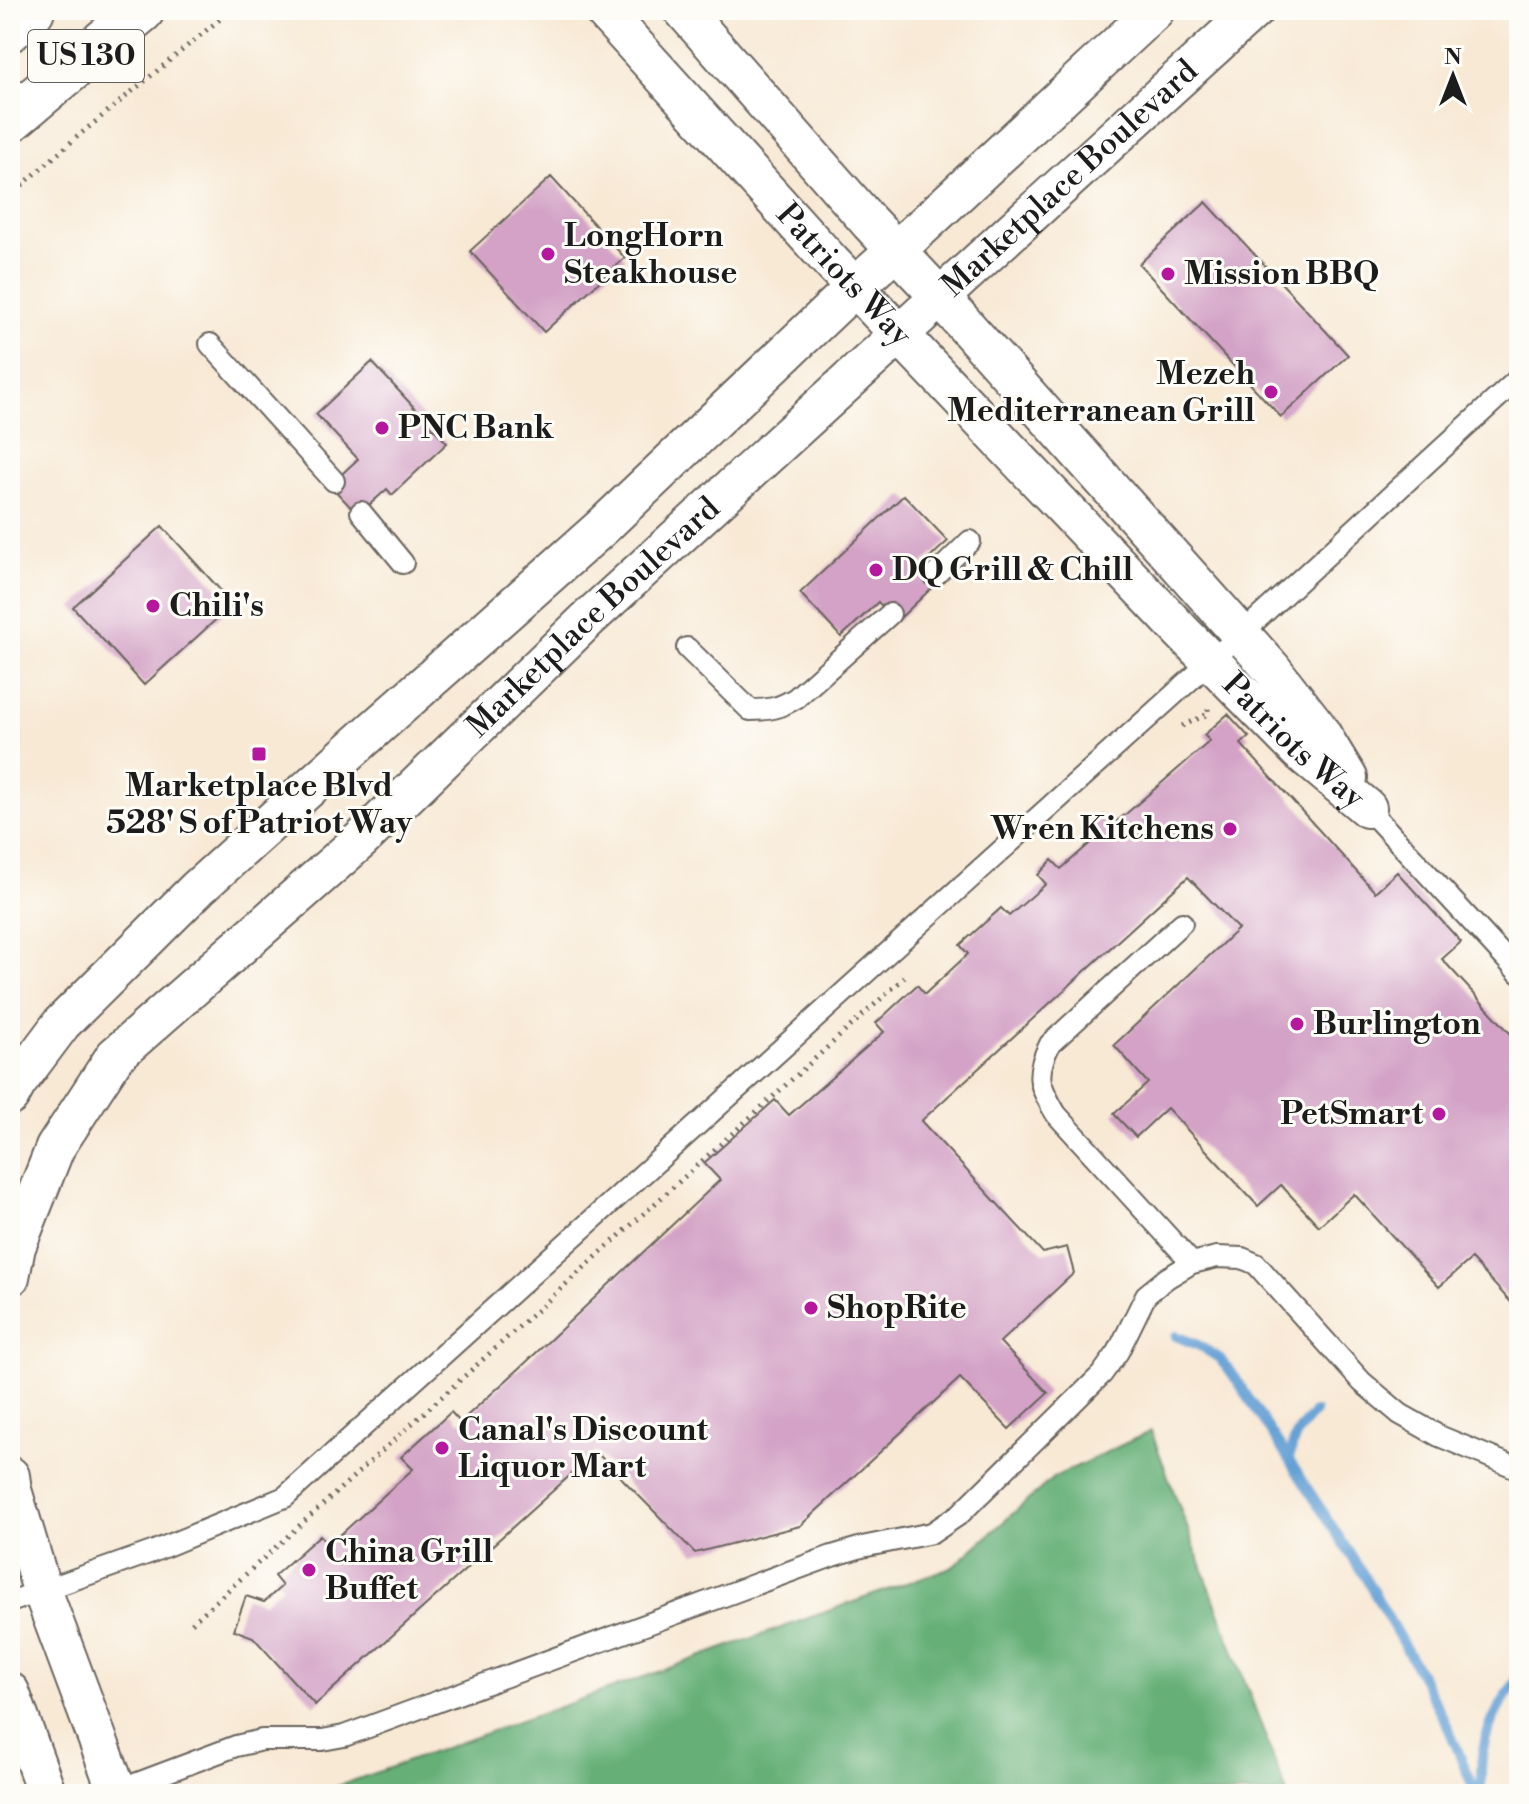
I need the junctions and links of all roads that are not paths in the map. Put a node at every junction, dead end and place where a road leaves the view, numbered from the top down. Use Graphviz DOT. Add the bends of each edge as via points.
graph roads {
  1 [pos="32,10"];
  2 [pos="142,10"];
  3 [pos="603,10"];
  4 [pos="683,10"];
  5 [pos="1155,10"];
  6 [pos="1254,10"];
  7 [pos="10,29"];
  8 [pos="10,120"];
  9 [pos="895,250"];
  10 [pos="855,287"];
  11 [pos="940,297"];
  12 [pos="899,335"];
  13 [pos="210,344"];
  14 [pos="1519,378"];
  15 [pos="334,481"];
  16 [pos="361,512"];
  17 [pos="970,541"];
  18 [pos="403,563"];
  19 [pos="934,576"];
  20 [pos="890,614"];
  21 [pos="1241,634"];
  22 [pos="687,648"];
  23 [pos="1210,661"];
  24 [pos="1367,808"];
  25 [pos="1182,923"];
  26 [pos="1519,973"];
  27 [pos="10,1096"];
  28 [pos="1192,1263"];
  29 [pos="10,1277"];
  30 [pos="1519,1469"];
  31 [pos="10,1476"];
  32 [pos="26,1596"];
  33 [pos="10,1692"];
  34 [pos="115,1793"];
  35 [pos="47,1794"];
  1 -- 7 [label="highway, US 130"];
  2 -- 8 [label="highway, US 130"];
  3 -- 10 [label="street, Patriots Way"];
  4 -- 9 [label="street, Patriots Way"];
  5 -- 9 [label="street, Marketplace Boulevard"];
  6 -- 11 [label="street, Marketplace Boulevard"];
  9 -- 10 [label="street, Marketplace Boulevard"];
  9 -- 11 [label="street, Patriots Way"];
  10 -- 12 [label="street, Patriots Way"];
  10 -- 27 [label="street, Marketplace Boulevard" via="600,529 198,888 62,1023"];
  11 -- 12 [label="street, Marketplace Boulevard"];
  11 -- 21 [label="street, Patriots Way"];
  12 -- 23 [label="street, Patriots Way"];
  12 -- 29 [label="street, Marketplace Boulevard" via="588,619 362,839 115,1056 55,1148 16,1247"];
  13 -- 15 [label="lane"];
  14 -- 21 [label="lane"];
  16 -- 18 [label="lane"];
  17 -- 19 [label="lane"];
  20 -- 22 [label="lane" via="779,708 750,710"];
  21 -- 23 [label="lane"];
  21 -- 24 [label="street, Patriots Way" via="1317,727"];
  23 -- 24 [label="street, Patriots Way" via="1299,751"];
  23 -- 32 [label="lane" via="285,1497"];
  24 -- 26 [label="lane"];
  25 -- 28 [label="lane" via="1050,1044 1041,1062 1041,1088 1056,1114"];
  28 -- 30 [label="lane" via="1217,1257 1256,1264 1362,1382 1400,1414"];
  28 -- 34 [label="lane" via="1146,1295 1102,1374 960,1514 932,1533 832,1556 344,1736 236,1746"];
  31 -- 32 [label="street"];
  32 -- 34 [label="street"];
  33 -- 35 [label="street"];
}
